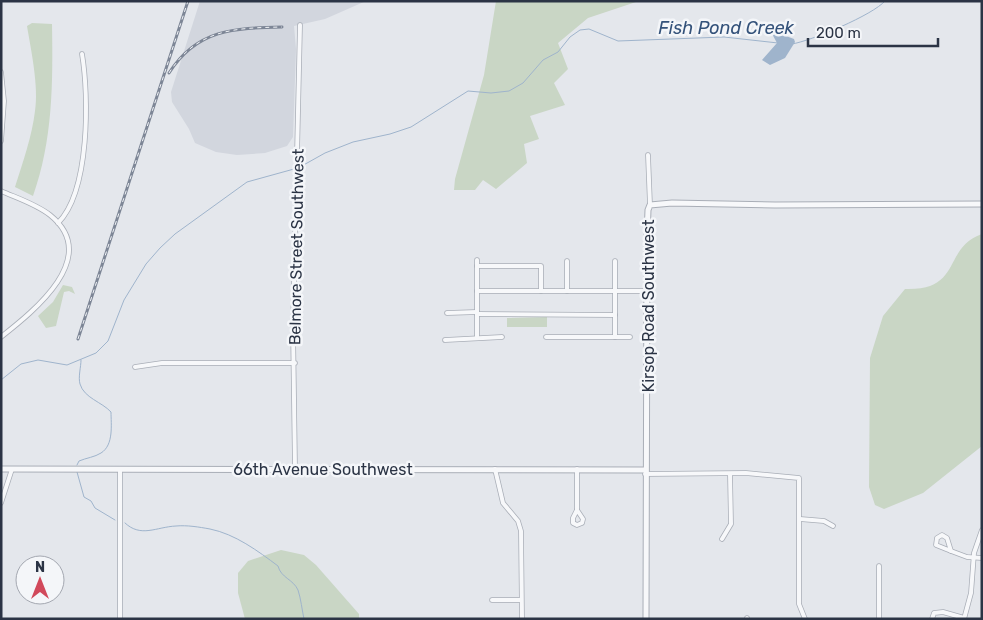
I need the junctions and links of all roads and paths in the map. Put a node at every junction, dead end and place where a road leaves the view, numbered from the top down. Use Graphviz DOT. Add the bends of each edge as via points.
graph roads {
  1 [pos="300,25"];
  2 [pos="82,54"];
  3 [pos="1,72"];
  4 [pos="1,141"];
  5 [pos="648,154"];
  6 [pos="1,191"];
  7 [pos="982,204"];
  8 [pos="650,205"];
  9 [pos="58,223"];
  10 [pos="477,260"];
  11 [pos="567,261"];
  12 [pos="615,261"];
  13 [pos="477,266"];
  14 [pos="477,291"];
  15 [pos="542,291"];
  16 [pos="567,291"];
  17 [pos="615,291"];
  18 [pos="648,291"];
  19 [pos="448,313"];
  20 [pos="477,313"];
  21 [pos="615,315"];
  22 [pos="1,337"];
  23 [pos="502,337"];
  24 [pos="546,337"];
  25 [pos="615,337"];
  26 [pos="630,337"];
  27 [pos="478,338"];
  28 [pos="445,340"];
  29 [pos="295,363"];
  30 [pos="135,367"];
  31 [pos="120,468"];
  32 [pos="1,469"];
  33 [pos="12,469"];
  34 [pos="295,469"];
  35 [pos="495,469"];
  36 [pos="577,469"];
  37 [pos="645,472"];
  38 [pos="730,474"];
  39 [pos="1,503"];
  40 [pos="577,510"];
  41 [pos="800,519"];
  42 [pos="833,526"];
  43 [pos="982,530"];
  44 [pos="722,539"];
  45 [pos="950,552"];
  46 [pos="973,556"];
  47 [pos="982,558"];
  48 [pos="879,566"];
  49 [pos="492,600"];
  50 [pos="521,600"];
  51 [pos="965,618"];
  52 [pos="120,619"];
  53 [pos="522,619"];
  54 [pos="646,619"];
  55 [pos="805,619"];
  56 [pos="878,619"];
  57 [pos="932,619"];
  1 -- 29 [label="street, Belmore Street Southwest" via="293,328"];
  2 -- 9 [label="street" via="87,100 84,145 71,199"];
  3 -- 4 [label="street" via="4,108"];
  5 -- 8 [label="street"];
  6 -- 9 [label="street" via="44,211"];
  7 -- 8 [label="street, Kirsop Road Southwest"];
  8 -- 18 [label="street, Kirsop Road Southwest"];
  9 -- 22 [label="street" via="68,250 64,273 36,307"];
  10 -- 13 [label="street"];
  11 -- 16 [label="street"];
  12 -- 17 [label="street"];
  13 -- 14 [label="street"];
  13 -- 15 [label="street" via="541,266"];
  14 -- 15 [label="street"];
  14 -- 20 [label="street"];
  15 -- 16 [label="street"];
  16 -- 17 [label="street"];
  17 -- 18 [label="street"];
  17 -- 21 [label="street"];
  18 -- 37 [label="street, Kirsop Road Southwest"];
  19 -- 20 [label="street"];
  20 -- 21 [label="street"];
  20 -- 27 [label="street"];
  21 -- 25 [label="street"];
  23 -- 27 [label="street"];
  24 -- 25 [label="street"];
  25 -- 26 [label="street"];
  27 -- 28 [label="street"];
  29 -- 30 [label="street" via="162,363"];
  29 -- 34 [label="street, Belmore Street Southwest"];
  31 -- 33 [label="street, 66th Avenue Southwest"];
  31 -- 34 [label="street, 66th Avenue Southwest"];
  31 -- 52 [label="street"];
  32 -- 33 [label="street, 66th Avenue Southwest"];
  33 -- 39 [label="street"];
  34 -- 35 [label="street, 66th Avenue Southwest"];
  35 -- 36 [label="street, 66th Avenue Southwest"];
  35 -- 50 [label="street" via="503,503 518,521 521,531"];
  36 -- 37 [label="street, 66th Avenue Southwest"];
  36 -- 40 [label="street"];
  37 -- 38 [label="street, 66th Avenue Southwest"];
  37 -- 54 [label="street, Kirsop Road Southwest"];
  38 -- 41 [label="street, 66th Avenue Southwest" via="799,478"];
  38 -- 44 [label="street" via="731,524"];
  41 -- 42 [label="street" via="824,521"];
  41 -- 55 [label="street" via="800,604"];
  43 -- 46 [label="street"];
  45 -- 45 [label="street" via="936,545 937,538 947,538"];
  45 -- 46 [label="street"];
  46 -- 47 [label="street"];
  46 -- 51 [label="street" via="971,592"];
  48 -- 56 [label="street"];
  49 -- 50 [label="street"];
  50 -- 53 [label="street"];
  51 -- 57 [label="street" via="938,612"];
}
